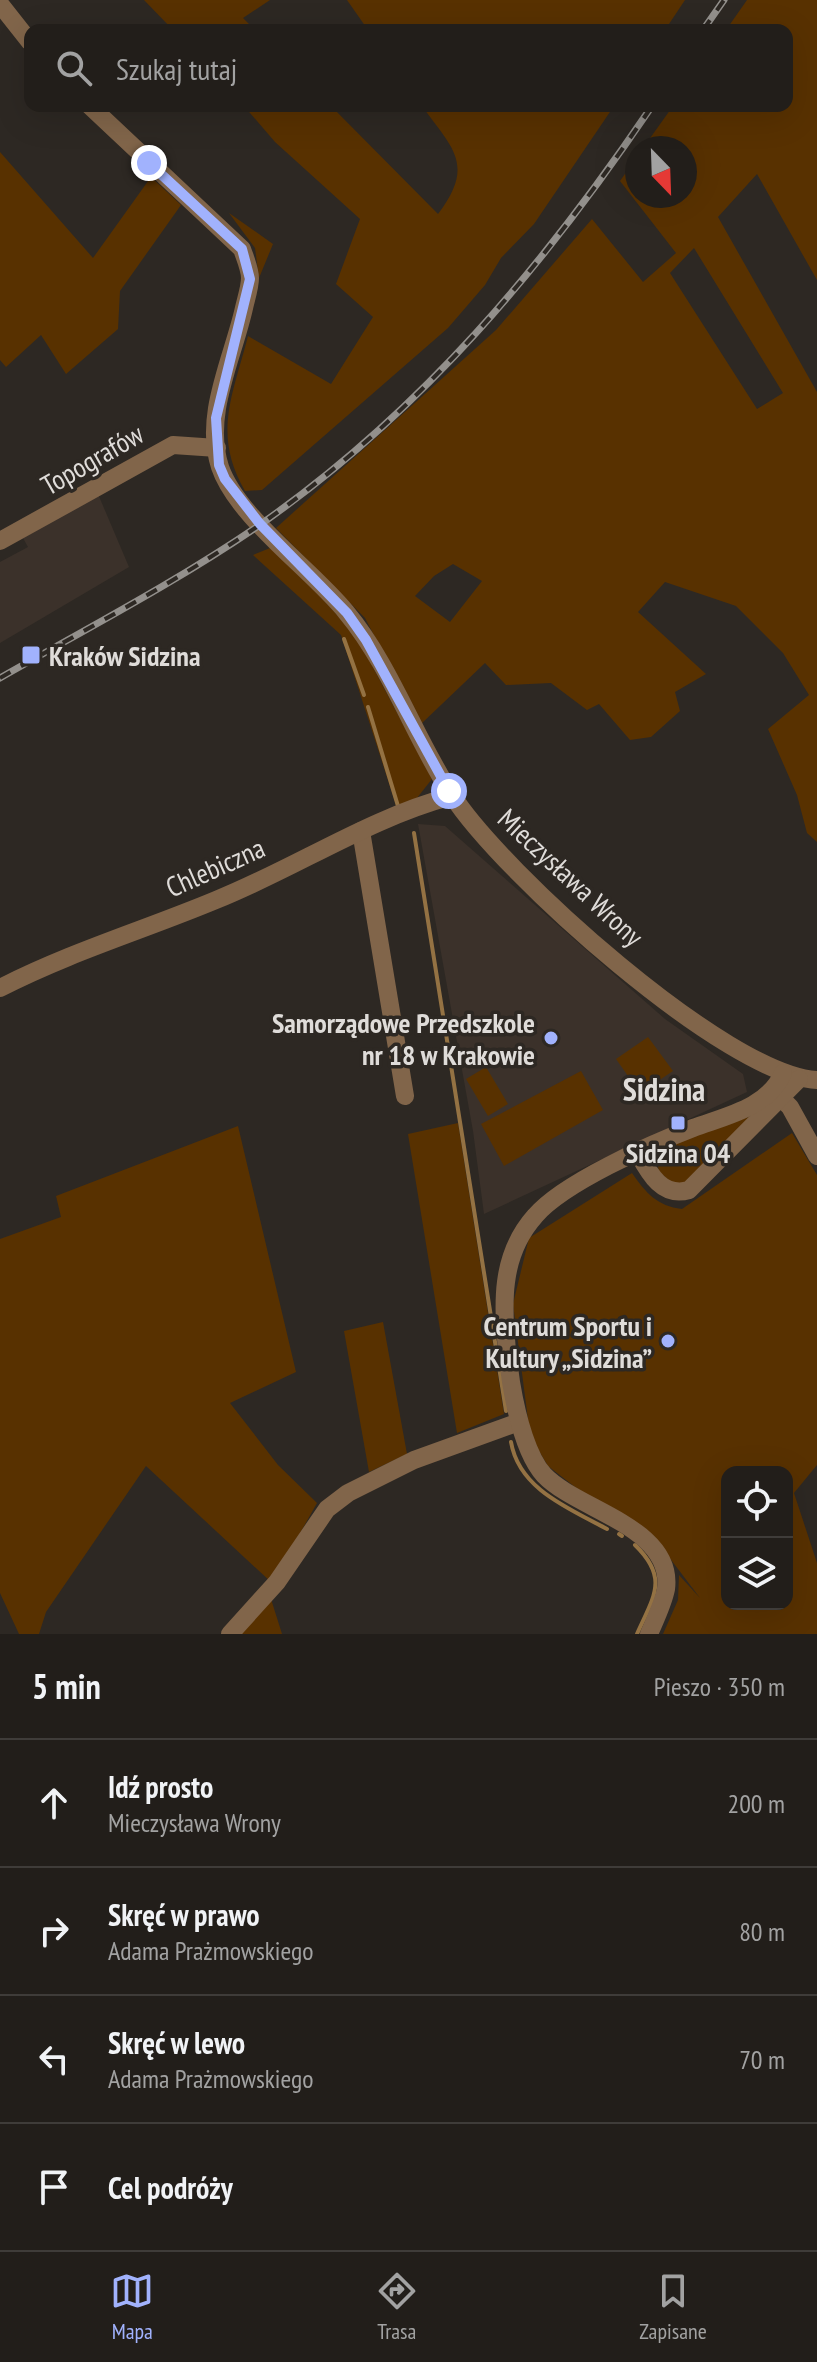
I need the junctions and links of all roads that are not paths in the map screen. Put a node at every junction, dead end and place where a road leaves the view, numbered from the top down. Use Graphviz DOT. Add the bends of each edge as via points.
graph roads {
  1 [pos="0,4"];
  2 [pos="24,34"];
  3 [pos="96,112"];
  4 [pos="217,448"];
  5 [pos="0,541"];
  6 [pos="452,796"];
  7 [pos="361,831"];
  8 [pos="0,988"];
  9 [pos="799,1078"];
  10 [pos="778,1094"];
  11 [pos="405,1096"];
  12 [pos="638,1153"];
  13 [pos="817,1156"];
  14 [pos="519,1422"];
  15 [pos="230,1634"];
  16 [pos="649,1634"];
  1 -- 2 [label="street"];
  3 -- 4 [label="street, Mieczysława Wrony" via="242,249 250,279 222,386"];
  4 -- 5 [label="street, Topografów" via="173,445"];
  4 -- 6 [label="street, Mieczysława Wrony" via="225,479 239,499 366,640"];
  6 -- 7 [label="street, Chlebiczna"];
  6 -- 9 [label="street, Mieczysława Wrony" via="506,862 637,978 724,1044"];
  7 -- 8 [label="street, Chlebiczna" via="219,900 58,959"];
  7 -- 11 [label="street"];
  9 -- 10 [label="street"];
  10 -- 12 [label="street"];
  10 -- 12 [label="street" via="689,1190 660,1185"];
  10 -- 13 [label="street"];
  12 -- 14 [label="street" via="547,1204 515,1248 505,1317"];
  14 -- 15 [label="street" via="414,1460 348,1493 327,1509 277,1582"];
  14 -- 16 [label="street" via="529,1455 545,1476 578,1501 636,1531 657,1554 666,1587"];
}
